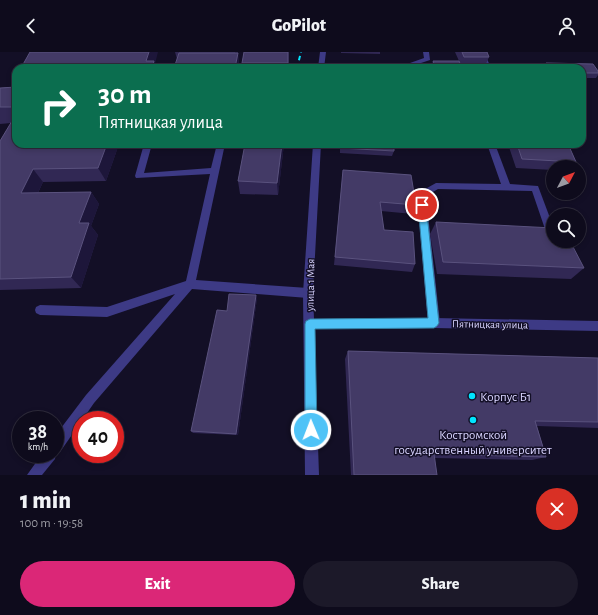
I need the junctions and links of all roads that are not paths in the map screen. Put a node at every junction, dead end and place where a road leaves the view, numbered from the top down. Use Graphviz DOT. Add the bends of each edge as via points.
graph roads {
  1 [pos="323,52"];
  2 [pos="426,52"];
  3 [pos="481,52"];
  4 [pos="322,64"];
  5 [pos="412,64"];
  6 [pos="486,64"];
  7 [pos="147,148"];
  8 [pos="220,148"];
  9 [pos="317,148"];
  10 [pos="492,148"];
  11 [pos="215,171"];
  12 [pos="507,187"];
  13 [pos="535,233"];
  14 [pos="190,284"];
  15 [pos="308,293"];
  16 [pos="40,310"];
  17 [pos="434,323"];
  18 [pos="310,324"];
  19 [pos="598,326"];
  20 [pos="64,435"];
  21 [pos="43,463"];
  22 [pos="34,475"];
  23 [pos="312,475"];
  1 -- 4 [label="street"];
  2 -- 5 [label="street" via="428,59"];
  3 -- 6 [label="street"];
  7 -- 11 [label="street" via="139,176"];
  8 -- 11 [label="street"];
  9 -- 15 [label="street, улица 1 Мая"];
  10 -- 12 [label="street"];
  11 -- 14 [label="street"];
  12 -- 13 [label="street" via="536,188 551,234"];
  12 -- 17 [label="street" via="436,186 421,195 428,227"];
  14 -- 15 [label="street"];
  14 -- 16 [label="street" via="107,312"];
  14 -- 20 [label="street" via="90,399"];
  15 -- 18 [label="street, улица 1 Мая"];
  17 -- 18 [label="street, Пятницкая улица"];
  17 -- 19 [label="street, Пятницкая улица"];
  18 -- 23 [label="street, улица 1 Мая"];
  21 -- 22 [label="street"];
}
